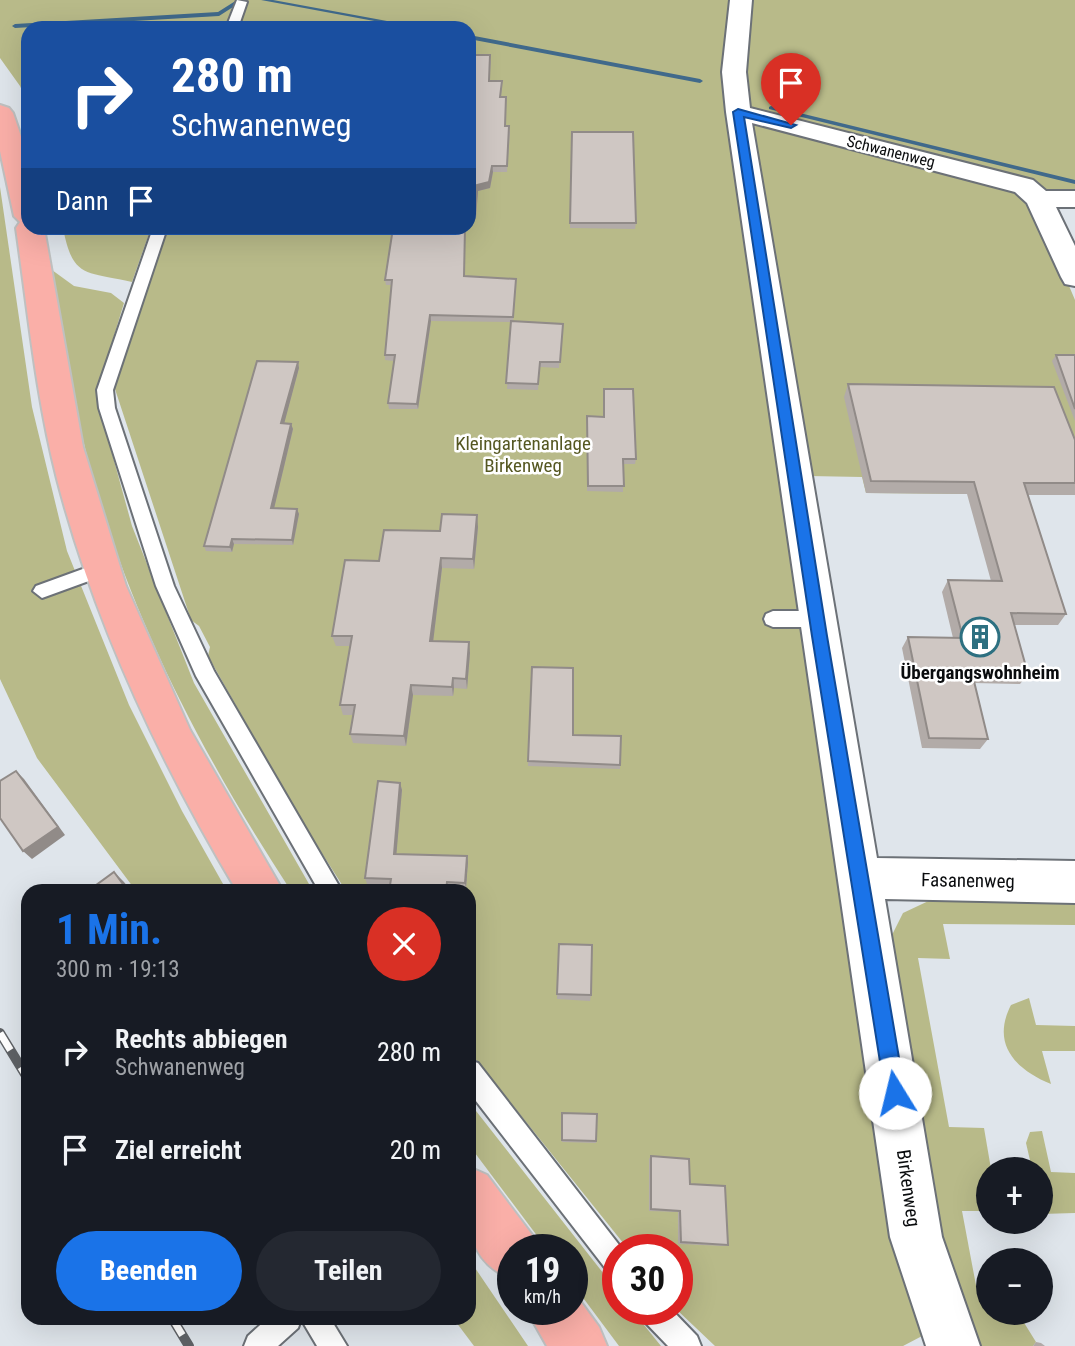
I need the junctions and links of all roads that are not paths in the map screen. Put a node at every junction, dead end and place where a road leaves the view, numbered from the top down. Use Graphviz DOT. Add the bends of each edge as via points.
graph roads {
  1 [pos="741,0"];
  2 [pos="241,2"];
  3 [pos="234,21"];
  4 [pos="738,112"];
  5 [pos="0,113"];
  6 [pos="21,181"];
  7 [pos="1075,199"];
  8 [pos="1038,200"];
  9 [pos="31,235"];
  10 [pos="158,235"];
  11 [pos="1075,277"];
  12 [pos="102,569"];
  13 [pos="42,591"];
  14 [pos="773,619"];
  15 [pos="817,619"];
  16 [pos="860,878"];
  17 [pos="1075,882"];
  18 [pos="257,884"];
  19 [pos="327,884"];
  20 [pos="476,1081"];
  21 [pos="476,1203"];
  22 [pos="499,1234"];
  23 [pos="602,1244"];
  24 [pos="280,1325"];
  25 [pos="319,1325"];
  26 [pos="565,1325"];
  27 [pos="667,1325"];
  28 [pos="258,1346"];
  29 [pos="334,1346"];
  30 [pos="580,1346"];
  31 [pos="687,1346"];
  32 [pos="953,1346"];
  1 -- 4 [label="street, Birkenweg" via="734,72"];
  2 -- 3 [label="lane"];
  4 -- 8 [label="street, Schwanenweg" via="1024,186"];
  4 -- 15 [label="street, Birkenweg"];
  5 -- 6 [label="main road"];
  7 -- 8 [label="street"];
  8 -- 11 [label="street"];
  9 -- 12 [label="main road" via="61,419"];
  10 -- 19 [label="lane" via="105,390 107,408 165,586 206,676"];
  12 -- 13 [label="lane"];
  12 -- 18 [label="main road" via="168,725"];
  14 -- 15 [label="lane"];
  15 -- 16 [label="street, Birkenweg"];
  16 -- 17 [label="street, Fasanenweg"];
  16 -- 32 [label="street, Birkenweg" via="916,1237"];
  20 -- 23 [label="lane"];
  21 -- 22 [label="main road"];
  24 -- 28 [label="lane"];
  25 -- 29 [label="lane"];
  26 -- 30 [label="main road"];
  27 -- 31 [label="lane"];
}
